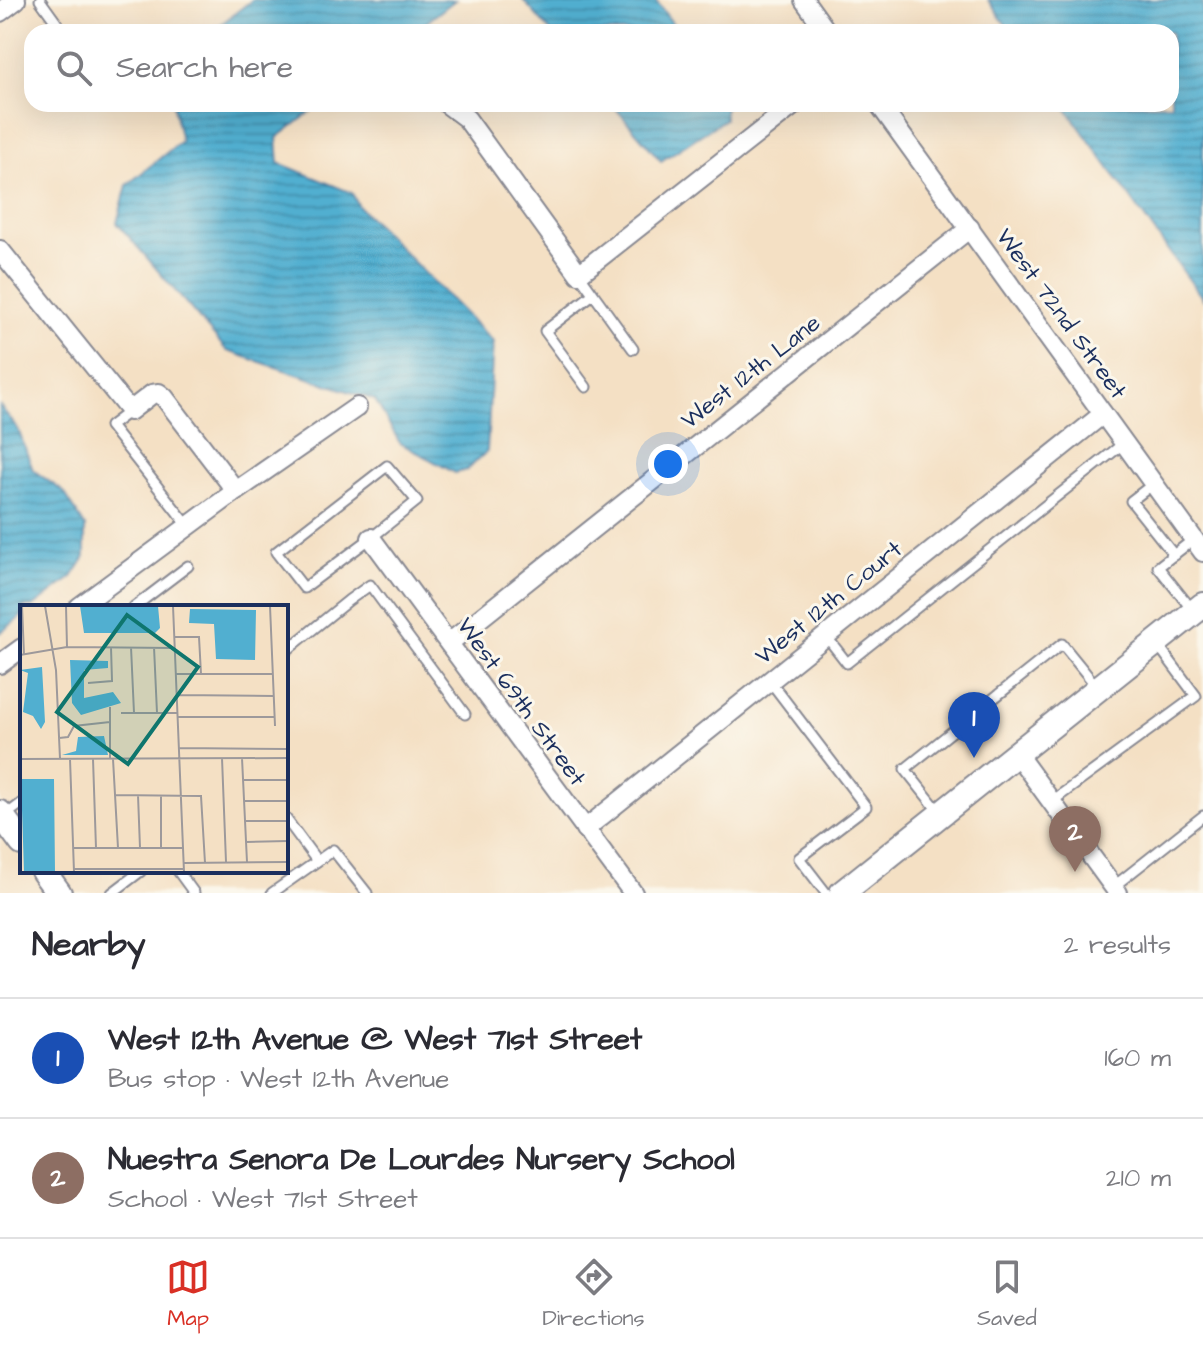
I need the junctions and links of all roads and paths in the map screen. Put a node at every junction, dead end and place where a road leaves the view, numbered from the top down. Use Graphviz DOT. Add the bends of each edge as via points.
graph roads {
  1 [pos="16,0"];
  2 [pos="40,0"];
  3 [pos="804,0"];
  4 [pos="0,12"];
  5 [pos="57,24"];
  6 [pos="821,24"];
  7 [pos="458,112"];
  8 [pos="785,112"];
  9 [pos="885,112"];
  10 [pos="970,228"];
  11 [pos="0,250"];
  12 [pos="579,274"];
  13 [pos="593,294"];
  14 [pos="633,349"];
  15 [pos="586,387"];
  16 [pos="357,407"];
  17 [pos="130,411"];
  18 [pos="1103,414"];
  19 [pos="1124,443"];
  20 [pos="1154,483"];
  21 [pos="236,491"];
  22 [pos="189,527"];
  23 [pos="371,538"];
  24 [pos="1198,545"];
  25 [pos="1174,555"];
  26 [pos="188,566"];
  27 [pos="82,605"];
  28 [pos="137,605"];
  29 [pos="1198,609"];
  30 [pos="826,636"];
  31 [pos="1156,642"];
  32 [pos="449,643"];
  33 [pos="20,649"];
  34 [pos="288,649"];
  35 [pos="0,664"];
  36 [pos="770,681"];
  37 [pos="1097,688"];
  38 [pos="1199,694"];
  39 [pos="465,714"];
  40 [pos="1016,753"];
  41 [pos="1051,802"];
  42 [pos="8,811"];
  43 [pos="940,813"];
  44 [pos="1203,816"];
  45 [pos="288,822"];
  46 [pos="585,829"];
  47 [pos="20,838"];
  48 [pos="317,861"];
  49 [pos="44,873"];
  50 [pos="138,873"];
  51 [pos="179,873"];
  52 [pos="1116,890"];
  53 [pos="842,892"];
  54 [pos="59,893"];
  55 [pos="112,893"];
  56 [pos="194,893"];
  57 [pos="272,893"];
  58 [pos="367,893"];
  59 [pos="633,893"];
  1 -- 4 [label="street"];
  2 -- 5 [label="lane"];
  3 -- 6 [label="street"];
  7 -- 12 [label="street"];
  8 -- 12 [label="street"];
  9 -- 10 [label="street, West 72nd Street"];
  10 -- 18 [label="street, West 72nd Street"];
  10 -- 32 [label="street, West 12th Lane"];
  11 -- 17 [label="street"];
  12 -- 13 [label="lane"];
  13 -- 14 [label="lane"];
  13 -- 15 [label="lane" via="545,331"];
  16 -- 21 [label="street"];
  17 -- 21 [label="street" via="159,393"];
  17 -- 22 [label="lane" via="110,426"];
  18 -- 19 [label="street, West 72nd Street"];
  18 -- 30 [label="street, West 12th Court"];
  19 -- 20 [label="street, West 72nd Street"];
  19 -- 30 [label="lane" via="847,663"];
  20 -- 24 [label="street, West 72nd Street"];
  20 -- 25 [label="lane" via="1131,501"];
  21 -- 22 [label="street"];
  22 -- 27 [label="street"];
  23 -- 23 [label="lane" via="417,501 387,466 276,552 304,588"];
  23 -- 32 [label="street, West 69th Street"];
  24 -- 25 [label="lane"];
  25 -- 29 [label="lane" via="1158,567"];
  26 -- 28 [label="lane"];
  29 -- 31 [label="main road"];
  30 -- 36 [label="street, West 12th Court"];
  31 -- 37 [label="main road"];
  31 -- 38 [label="lane"];
  32 -- 46 [label="street, West 69th Street"];
  33 -- 35 [label="street"];
  34 -- 39 [label="lane" via="370,585"];
  36 -- 46 [label="street, West 12th Court"];
  36 -- 53 [label="lane" via="866,807 799,858"];
  37 -- 40 [label="main road"];
  37 -- 43 [label="lane" via="1062,644 1014,682 905,769"];
  38 -- 41 [label="lane"];
  40 -- 41 [label="street"];
  40 -- 43 [label="main road"];
  41 -- 52 [label="street"];
  42 -- 47 [label="main road"];
  43 -- 53 [label="main road"];
  44 -- 52 [label="lane"];
  45 -- 48 [label="lane"];
  46 -- 59 [label="street, West 69th Street"];
  48 -- 57 [label="lane"];
  48 -- 58 [label="lane" via="333,850"];
  49 -- 54 [label="main road"];
  50 -- 55 [label="lane"];
  51 -- 56 [label="lane"];
}
